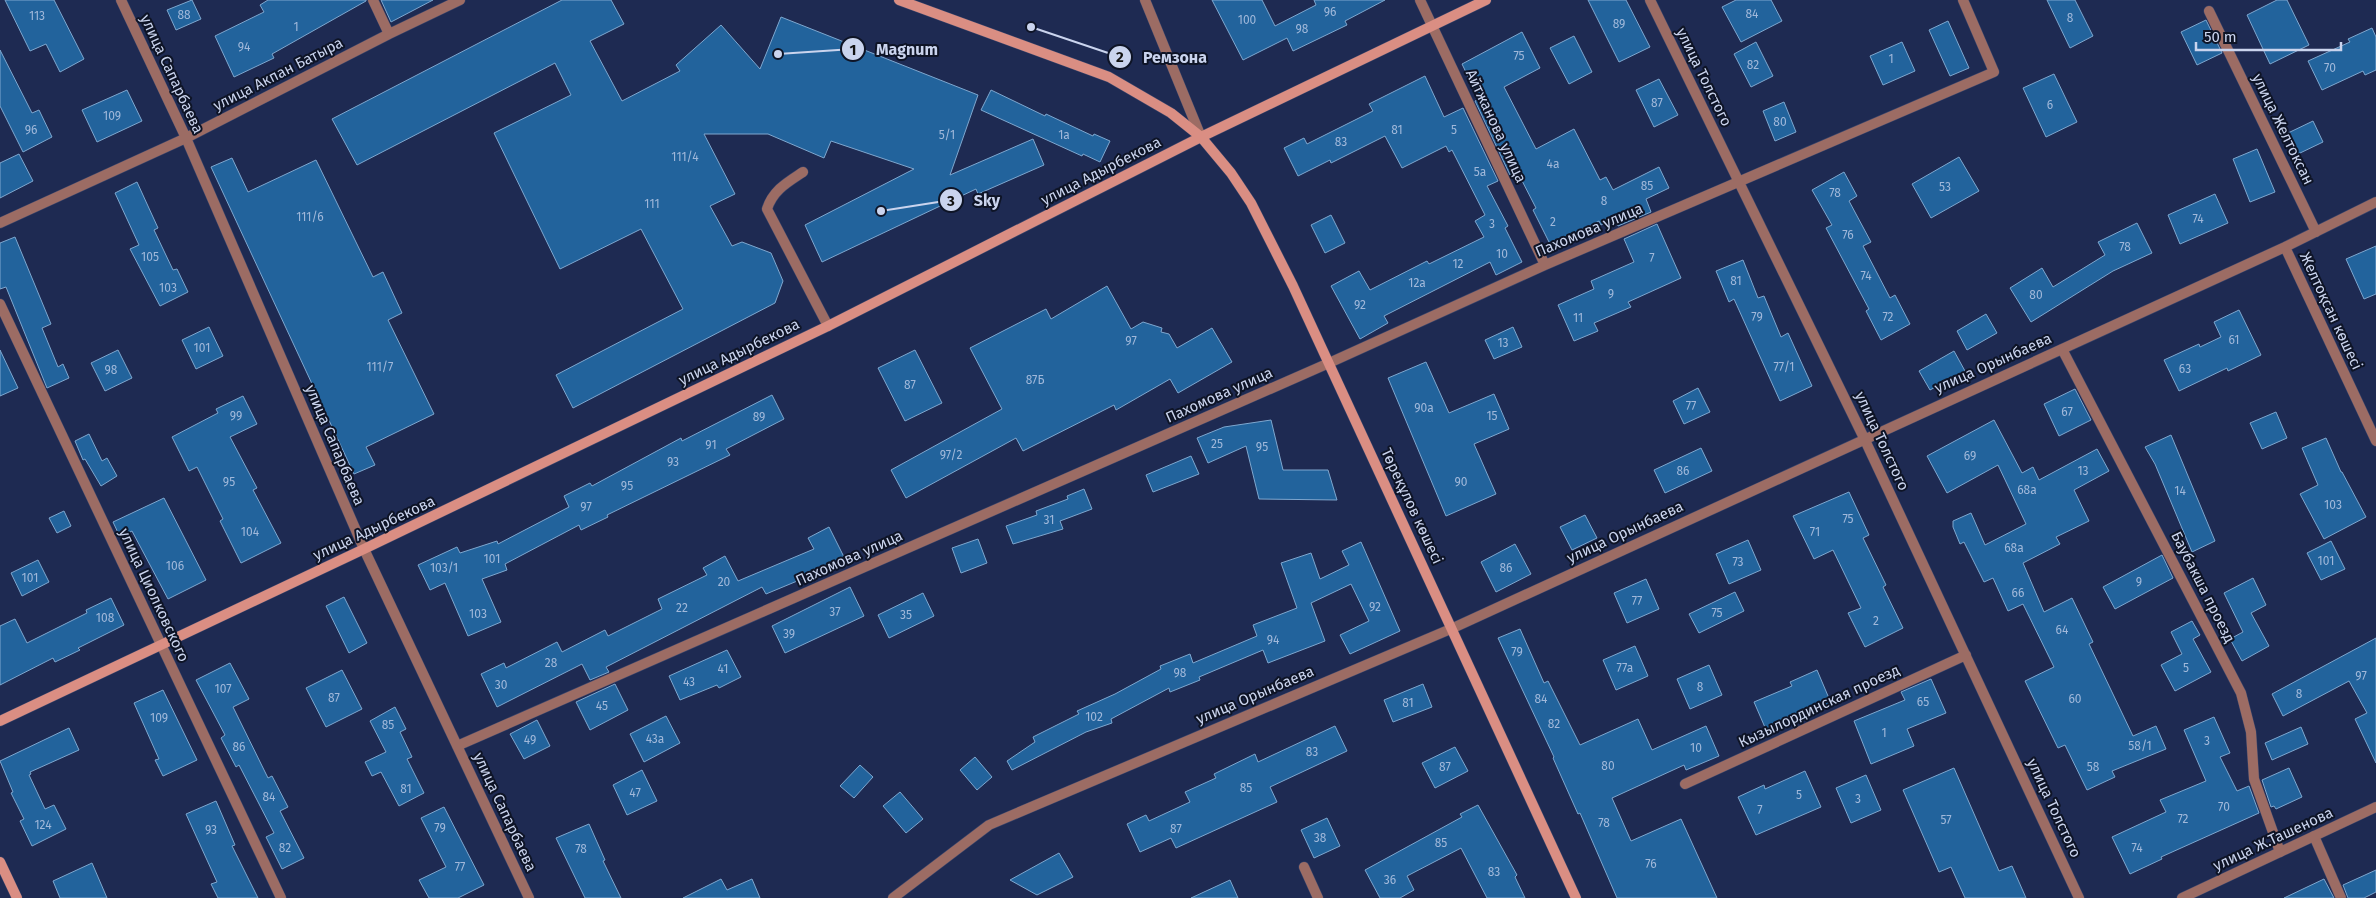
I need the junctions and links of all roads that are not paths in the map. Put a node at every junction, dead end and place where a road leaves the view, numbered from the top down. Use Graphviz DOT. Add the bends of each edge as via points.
graph roads {
  1 [pos="122,0"];
  2 [pos="373,0"];
  3 [pos="460,0"];
  4 [pos="900,0"];
  5 [pos="1145,0"];
  6 [pos="1420,0"];
  7 [pos="1486,0"];
  8 [pos="1650,0"];
  9 [pos="1963,0"];
  10 [pos="2209,12"];
  11 [pos="1432,26"];
  12 [pos="389,34"];
  13 [pos="1201,137"];
  14 [pos="186,138"];
  15 [pos="803,172"];
  16 [pos="1739,182"];
  17 [pos="2376,202"];
  18 [pos="0,223"];
  19 [pos="2316,232"];
  20 [pos="2285,248"];
  21 [pos="1545,265"];
  22 [pos="0,304"];
  23 [pos="828,326"];
  24 [pos="2062,349"];
  25 [pos="1329,363"];
  26 [pos="1864,438"];
  27 [pos="2376,441"];
  28 [pos="364,549"];
  29 [pos="1452,628"];
  30 [pos="161,645"];
  31 [pos="1966,655"];
  32 [pos="0,721"];
  33 [pos="457,746"];
  34 [pos="1684,784"];
  35 [pos="2376,807"];
  36 [pos="2314,836"];
  37 [pos="2280,852"];
  38 [pos="0,862"];
  39 [pos="1304,868"];
  40 [pos="908,893"];
  41 [pos="17,898"];
  42 [pos="281,898"];
  43 [pos="529,898"];
  44 [pos="893,898"];
  45 [pos="1318,898"];
  46 [pos="1576,898"];
  47 [pos="2079,898"];
  48 [pos="2182,898"];
  49 [pos="2341,898"];
  1 -- 14 [label="street, улица Сапарбаева"];
  2 -- 12 [label="street"];
  3 -- 12 [label="street, улица Акпан Батыра"];
  4 -- 13 [label="main road, Төреқұлов көшесі" via="1109,76 1171,114"];
  5 -- 13 [label="street"];
  6 -- 11 [label="street, Айтжанова улица"];
  7 -- 11 [label="main road, улица Адырбекова"];
  8 -- 16 [label="street, улица Толстого"];
  9 -- 16 [label="street, Пахомова улица" via="1994,72"];
  10 -- 19 [label="street, улица Желтоксан"];
  11 -- 13 [label="main road, улица Адырбекова"];
  11 -- 21 [label="street, Айтжанова улица"];
  12 -- 14 [label="street, улица Акпан Батыра"];
  13 -- 23 [label="main road, улица Адырбекова"];
  13 -- 25 [label="main road, Төреқұлов көшесі" via="1231,172 1251,203"];
  14 -- 18 [label="street, улица Акпан Батыра"];
  14 -- 28 [label="street, улица Сапарбаева"];
  15 -- 23 [label="street" via="770,198 768,209"];
  16 -- 21 [label="street, Пахомова улица"];
  16 -- 26 [label="street, улица Толстого"];
  17 -- 19 [label="street, улица Орынбаева"];
  19 -- 20 [label="street, улица Орынбаева"];
  20 -- 24 [label="street, улица Орынбаева"];
  20 -- 27 [label="street, Желтоқсан көшесі"];
  21 -- 25 [label="street, Пахомова улица"];
  22 -- 30 [label="street, улица Циолковского"];
  23 -- 28 [label="main road, улица Адырбекова"];
  24 -- 26 [label="street, улица Орынбаева"];
  24 -- 37 [label="street, Баубакша проезд" via="2241,693 2251,732 2254,779"];
  25 -- 29 [label="main road, Төреқұлов көшесі"];
  25 -- 33 [label="street, Пахомова улица"];
  26 -- 29 [label="street, улица Орынбаева"];
  26 -- 31 [label="street, улица Толстого"];
  28 -- 30 [label="main road, улица Адырбекова"];
  28 -- 33 [label="street, улица Сапарбаева"];
  29 -- 40 [label="street, улица Орынбаева" via="990,825"];
  29 -- 46 [label="main road, Төреқұлов көшесі"];
  30 -- 32 [label="main road, улица Адырбекова"];
  30 -- 42 [label="street, улица Циолковского"];
  31 -- 34 [label="street, Кызылординская проезд"];
  31 -- 47 [label="street, улица Толстого"];
  33 -- 43 [label="street, улица Сапарбаева"];
  35 -- 36 [label="street, улица Ж.Ташенова"];
  36 -- 37 [label="street, улица Ж.Ташенова"];
  36 -- 49 [label="street"];
  37 -- 48 [label="street, улица Ж.Ташенова"];
  38 -- 41 [label="main road"];
  39 -- 45 [label="street"];
  40 -- 44 [label="street, улица Орынбаева"];
}
